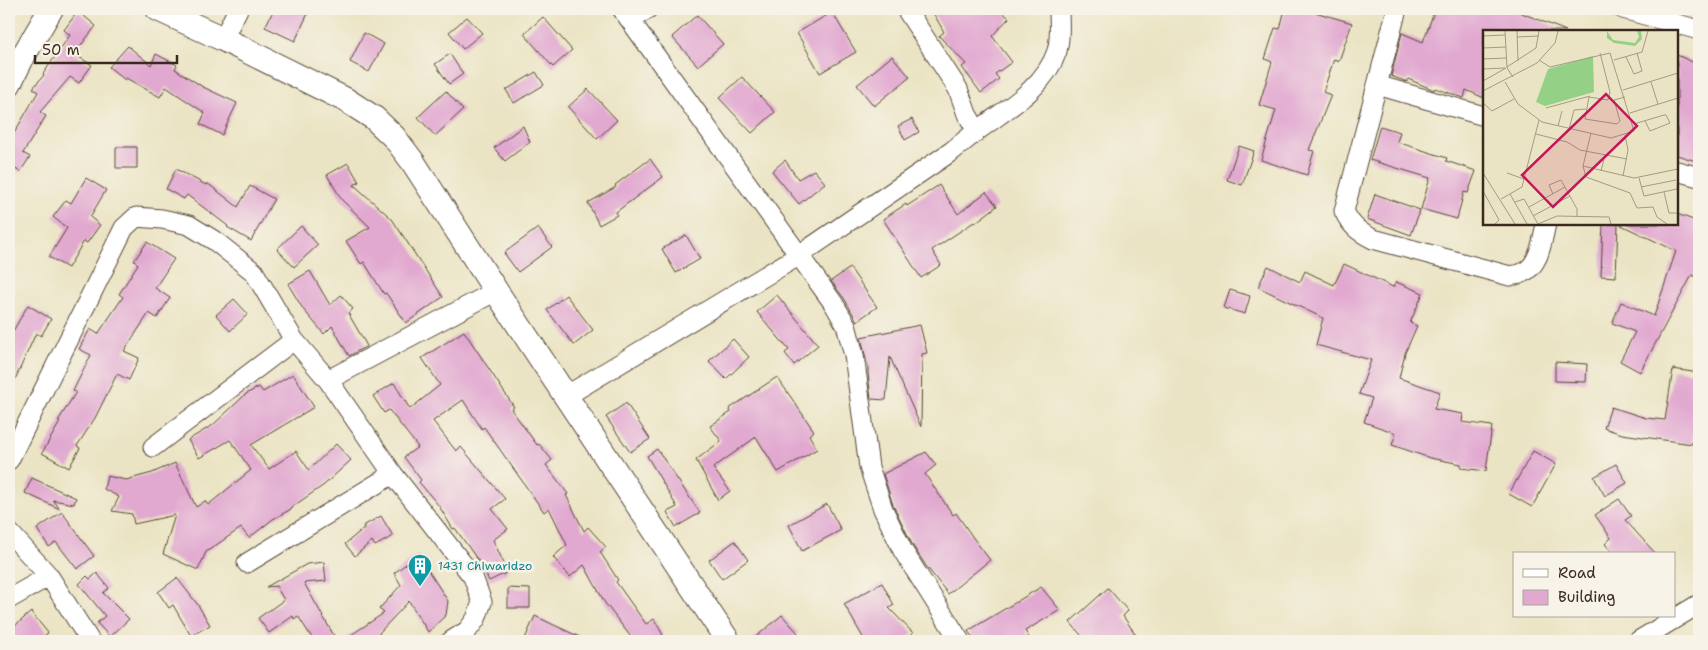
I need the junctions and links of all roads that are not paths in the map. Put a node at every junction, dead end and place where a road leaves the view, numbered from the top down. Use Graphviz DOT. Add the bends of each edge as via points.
graph roads {
  1 [pos="51,9"];
  2 [pos="158,9"];
  3 [pos="238,9"];
  4 [pos="648,9"];
  5 [pos="906,9"];
  6 [pos="1059,9"];
  7 [pos="1397,9"];
  8 [pos="1623,9"];
  9 [pos="626,14"];
  10 [pos="1699,30"];
  11 [pos="223,39"];
  12 [pos="15,54"];
  13 [pos="9,84"];
  14 [pos="1377,85"];
  15 [pos="1483,116"];
  16 [pos="977,131"];
  17 [pos="1678,171"];
  18 [pos="1699,177"];
  19 [pos="1546,225"];
  20 [pos="798,256"];
  21 [pos="496,291"];
  22 [pos="294,340"];
  23 [pos="328,380"];
  24 [pos="566,396"];
  25 [pos="153,447"];
  26 [pos="9,460"];
  27 [pos="393,474"];
  28 [pos="9,532"];
  29 [pos="246,563"];
  30 [pos="49,576"];
  31 [pos="9,599"];
  32 [pos="1699,604"];
  33 [pos="1676,618"];
  34 [pos="1676,618"];
  35 [pos="90,641"];
  36 [pos="452,641"];
  37 [pos="728,641"];
  38 [pos="960,641"];
  39 [pos="1638,641"];
  1 -- 12 [label="street"];
  2 -- 11 [label="street"];
  3 -- 11 [label="street"];
  4 -- 9 [label="street"];
  5 -- 16 [label="street" via="958,89"];
  6 -- 16 [label="street" via="1057,50 1049,68 1035,87"];
  7 -- 14 [label="street"];
  8 -- 10 [label="street"];
  9 -- 20 [label="street"];
  11 -- 21 [label="street" via="346,100 374,118 413,162"];
  12 -- 13 [label="street"];
  14 -- 15 [label="street"];
  14 -- 19 [label="street" via="1344,211 1357,231 1373,239 1510,276 1523,273 1532,266"];
  16 -- 20 [label="street"];
  17 -- 18 [label="street"];
  20 -- 24 [label="street"];
  20 -- 38 [label="street" via="846,325 854,356 869,467 883,509 903,551"];
  21 -- 23 [label="street"];
  21 -- 24 [label="street"];
  22 -- 23 [label="street"];
  22 -- 25 [label="street"];
  22 -- 26 [label="street" via="254,272 215,241 189,225 136,217 124,228"];
  23 -- 27 [label="street"];
  24 -- 37 [label="street"];
  27 -- 29 [label="street"];
  27 -- 36 [label="street" via="473,576 482,602 467,631"];
  28 -- 30 [label="street"];
  30 -- 31 [label="street"];
  30 -- 35 [label="street"];
  32 -- 34 [label="street"];
  33 -- 39 [label="street"];
}
